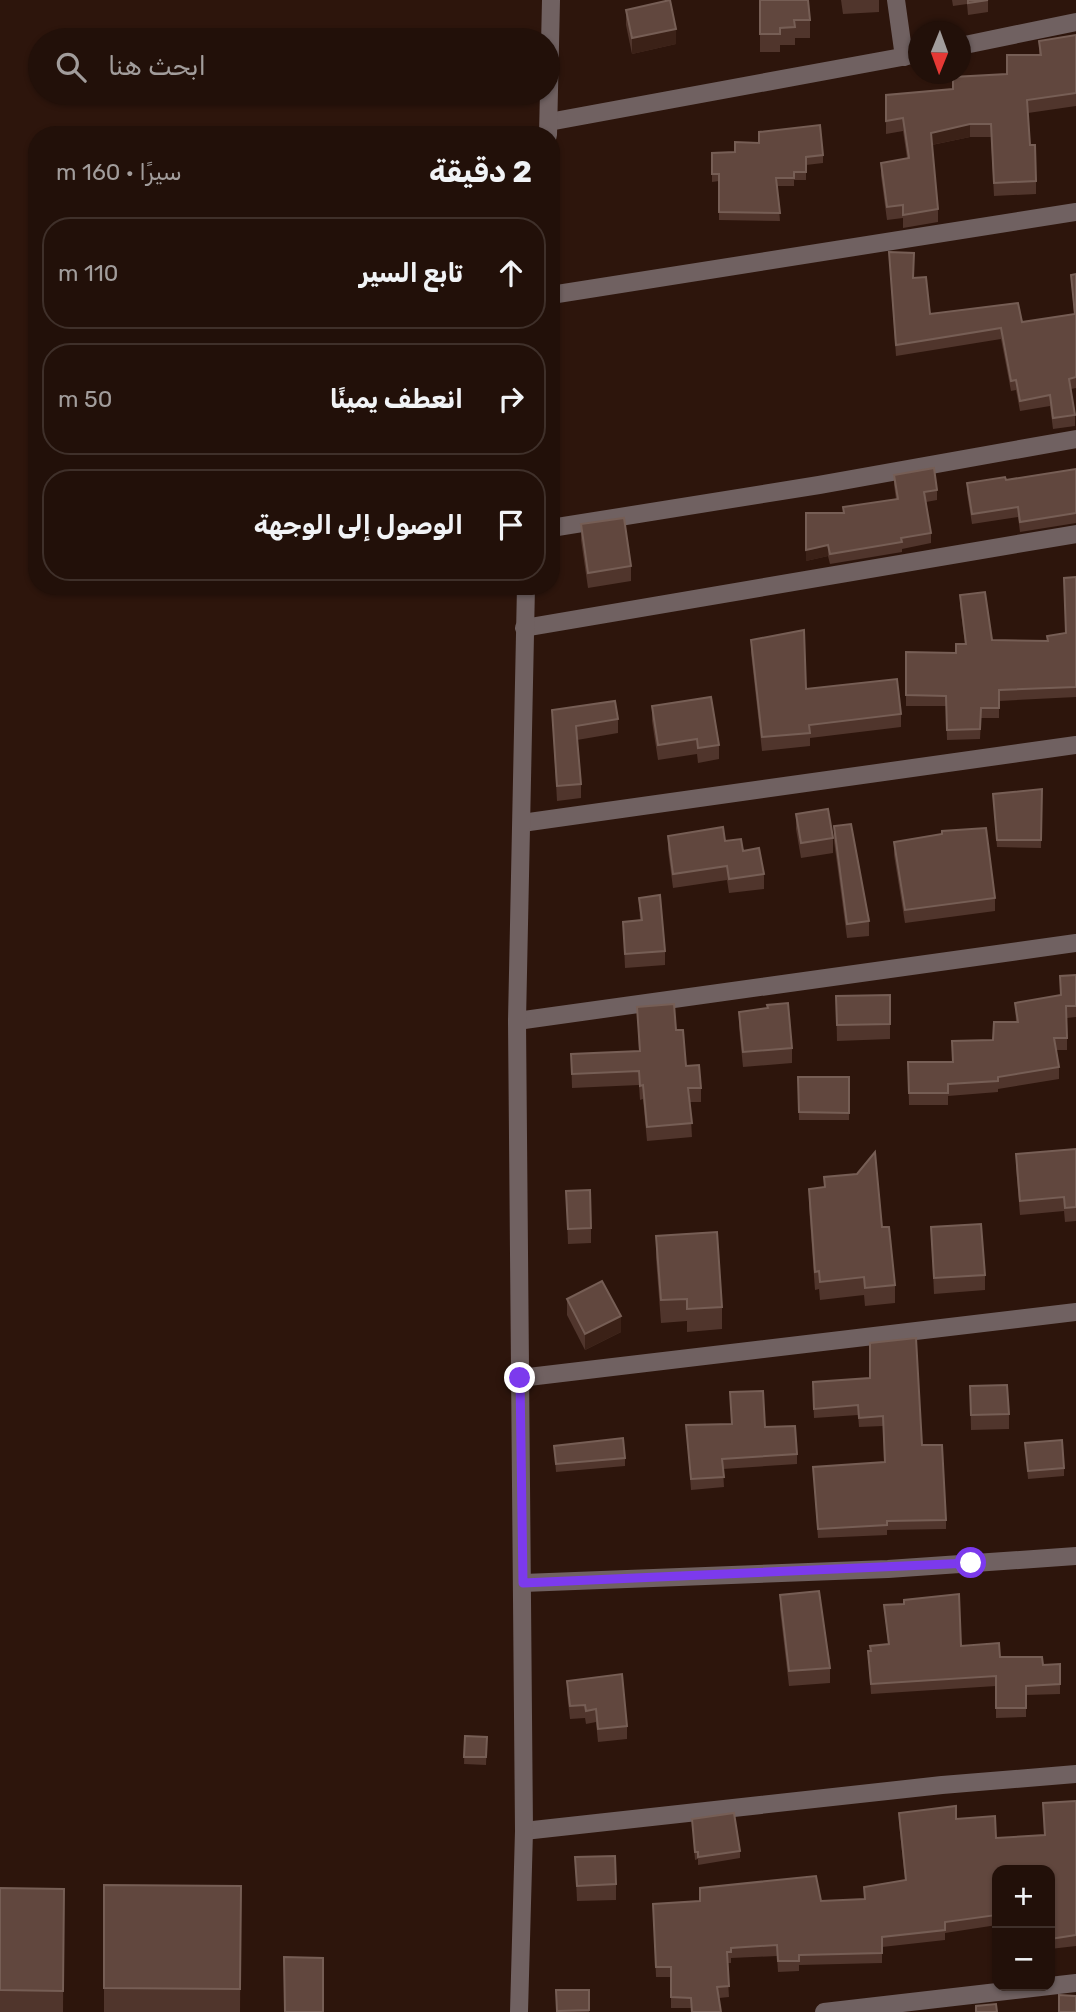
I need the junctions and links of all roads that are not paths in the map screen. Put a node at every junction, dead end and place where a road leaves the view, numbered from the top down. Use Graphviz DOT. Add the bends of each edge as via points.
graph roads {
  1 [pos="551,0"];
  2 [pos="896,0"];
  3 [pos="1076,22"];
  4 [pos="551,28"];
  5 [pos="971,44"];
  6 [pos="908,45"];
  7 [pos="908,57"];
  8 [pos="549,105"];
  9 [pos="549,126"];
  10 [pos="559,126"];
  11 [pos="1076,212"];
  12 [pos="560,294"];
  13 [pos="1076,439"];
  14 [pos="560,527"];
  15 [pos="1076,534"];
  16 [pos="526,595"];
  17 [pos="524,628"];
  18 [pos="1076,745"];
  19 [pos="522,823"];
  20 [pos="1076,943"];
  21 [pos="517,1021"];
  22 [pos="1076,1312"];
  23 [pos="520,1378"];
  24 [pos="1076,1556"];
  25 [pos="523,1583"];
  26 [pos="1076,1774"];
  27 [pos="524,1831"];
  28 [pos="1076,1983"];
  29 [pos="519,2012"];
  30 [pos="824,2012"];
  1 -- 4 [label="street"];
  2 -- 6 [label="street"];
  3 -- 5 [label="street"];
  7 -- 10 [label="street"];
  8 -- 9 [label="street"];
  11 -- 12 [label="street"];
  13 -- 14 [label="street"];
  15 -- 17 [label="street"];
  16 -- 17 [label="street"];
  17 -- 19 [label="street"];
  18 -- 19 [label="street"];
  19 -- 21 [label="street"];
  20 -- 21 [label="street"];
  21 -- 23 [label="street"];
  22 -- 23 [label="street"];
  23 -- 25 [label="street"];
  24 -- 25 [label="street" via="888,1569"];
  25 -- 27 [label="street"];
  26 -- 27 [label="street"];
  27 -- 29 [label="street"];
  28 -- 30 [label="street"];
}
